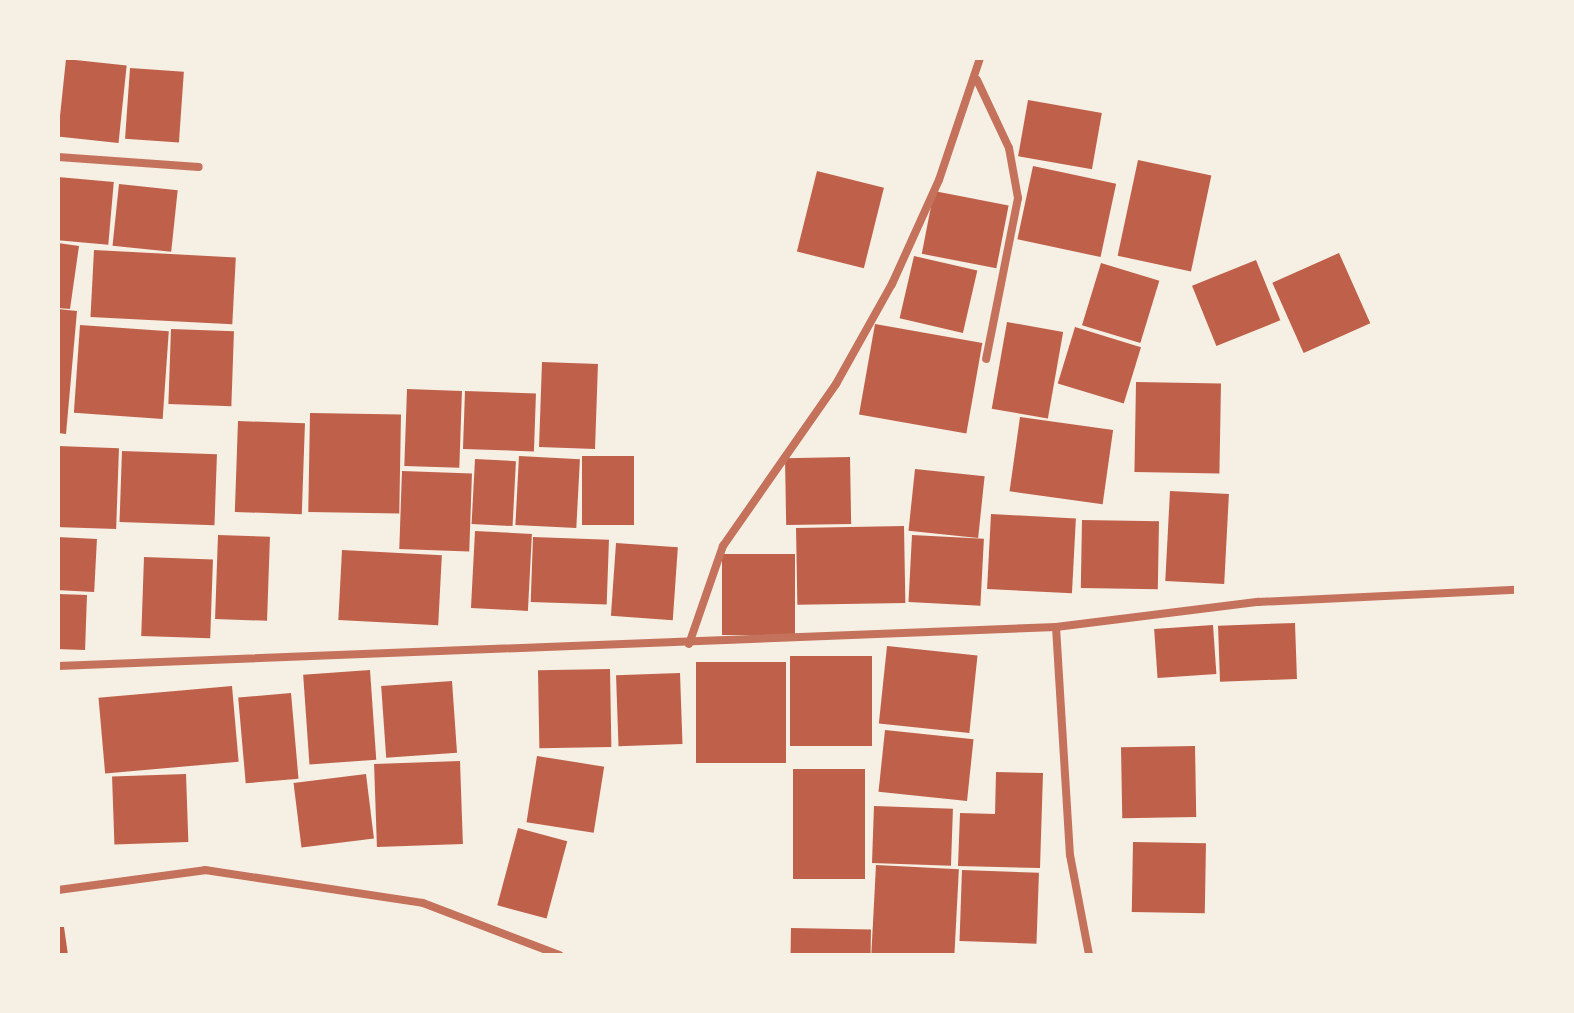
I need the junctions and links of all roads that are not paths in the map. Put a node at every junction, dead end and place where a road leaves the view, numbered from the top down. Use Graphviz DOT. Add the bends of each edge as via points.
graph roads {
  1 [pos="980,58"];
  2 [pos="977,80"];
  3 [pos="58,157"];
  4 [pos="199,167"];
  5 [pos="986,359"];
  6 [pos="1516,590"];
  7 [pos="1056,627"];
  8 [pos="689,644"];
  9 [pos="58,666"];
  10 [pos="58,890"];
  11 [pos="559,955"];
  12 [pos="1089,955"];
  1 -- 2 [label="street"];
  2 -- 5 [label="street" via="1009,148 1018,198"];
  2 -- 8 [label="street" via="892,284 836,384 723,546"];
  3 -- 4 [label="street"];
  6 -- 7 [label="street" via="1258,602"];
  7 -- 8 [label="street"];
  7 -- 12 [label="street" via="1070,855"];
  8 -- 9 [label="street"];
  10 -- 11 [label="street" via="205,870 423,903"];
}
